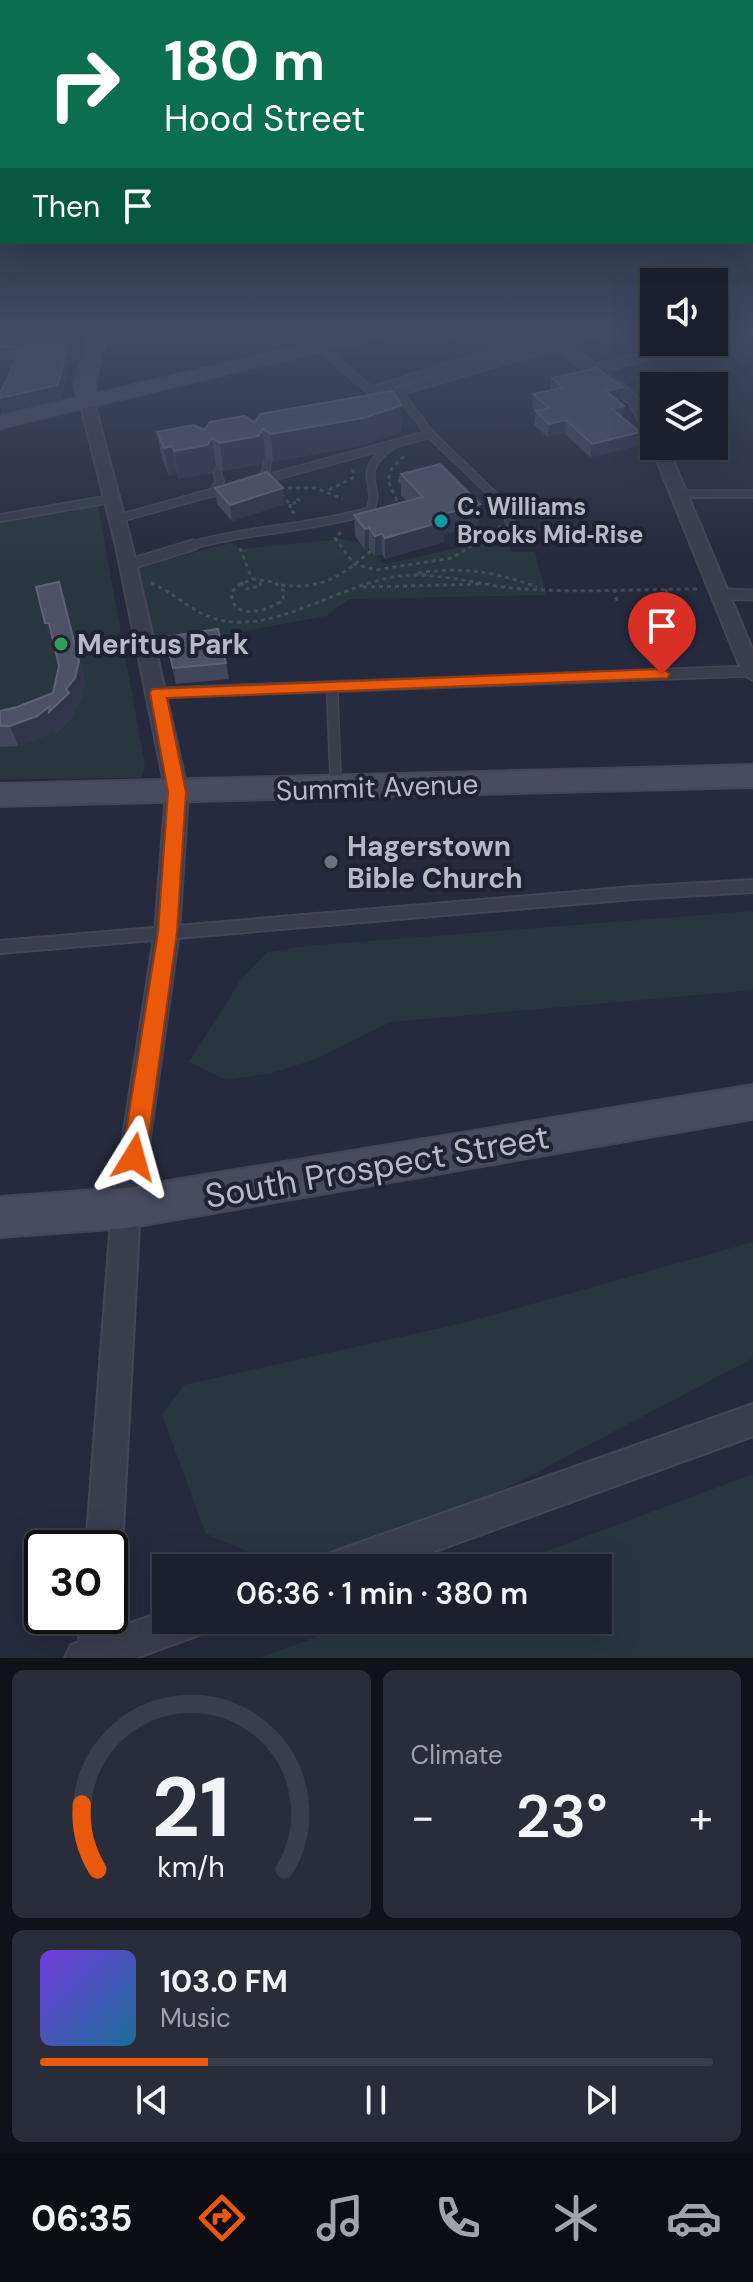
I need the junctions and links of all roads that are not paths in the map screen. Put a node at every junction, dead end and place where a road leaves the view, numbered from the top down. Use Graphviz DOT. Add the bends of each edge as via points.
graph roads {
  1 [pos="55,409"];
  2 [pos="89,409"];
  3 [pos="411,409"];
  4 [pos="0,422"];
  5 [pos="430,434"];
  6 [pos="394,444"];
  7 [pos="665,460"];
  8 [pos="267,463"];
  9 [pos="217,472"];
  10 [pos="258,480"];
  11 [pos="245,484"];
  12 [pos="232,487"];
  13 [pos="213,493"];
  14 [pos="679,494"];
  15 [pos="753,494"];
  16 [pos="111,499"];
  17 [pos="0,518"];
  18 [pos="117,519"];
  19 [pos="512,530"];
  20 [pos="128,570"];
  21 [pos="719,591"];
  22 [pos="753,595"];
  23 [pos="751,667"];
  24 [pos="332,687"];
  25 [pos="158,693"];
  26 [pos="753,776"];
  27 [pos="336,788"];
  28 [pos="177,792"];
  29 [pos="0,795"];
  30 [pos="753,886"];
  31 [pos="167,932"];
  32 [pos="0,947"];
  33 [pos="753,1102"];
  34 [pos="126,1208"];
  35 [pos="0,1217"];
  36 [pos="753,1420"];
  37 [pos="105,1530"];
  38 [pos="378,1554"];
  39 [pos="95,1634"];
  40 [pos="152,1634"];
  41 [pos="90,1656"];
  1 -- 4 [label="main road"];
  2 -- 16 [label="street"];
  3 -- 5 [label="lane"];
  5 -- 6 [label="lane"];
  5 -- 19 [label="lane" via="503,504"];
  6 -- 10 [label="lane"];
  6 -- 20 [label="lane" via="373,458 367,478 374,503 369,511 236,535"];
  7 -- 14 [label="street"];
  8 -- 10 [label="lane"];
  9 -- 13 [label="lane" via="220,481"];
  10 -- 11 [label="lane"];
  12 -- 13 [label="lane"];
  13 -- 18 [label="lane"];
  14 -- 15 [label="lane"];
  14 -- 21 [label="street"];
  16 -- 17 [label="lane"];
  16 -- 18 [label="street"];
  18 -- 20 [label="street"];
  20 -- 25 [label="street"];
  21 -- 22 [label="lane"];
  21 -- 23 [label="street"];
  23 -- 24 [label="lane"];
  24 -- 25 [label="lane"];
  24 -- 27 [label="lane"];
  25 -- 28 [label="street"];
  26 -- 27 [label="main road, Summit Avenue"];
  27 -- 28 [label="main road, Summit Avenue"];
  28 -- 29 [label="main road, Summit Avenue"];
  28 -- 31 [label="street"];
  30 -- 31 [label="lane"];
  31 -- 32 [label="lane"];
  31 -- 34 [label="street"];
  33 -- 34 [label="main road, South Prospect Street"];
  34 -- 35 [label="main road, South Prospect Street"];
  34 -- 37 [label="street"];
  36 -- 38 [label="street"];
  39 -- 41 [label="street"];
  40 -- 41 [label="street"];
}
